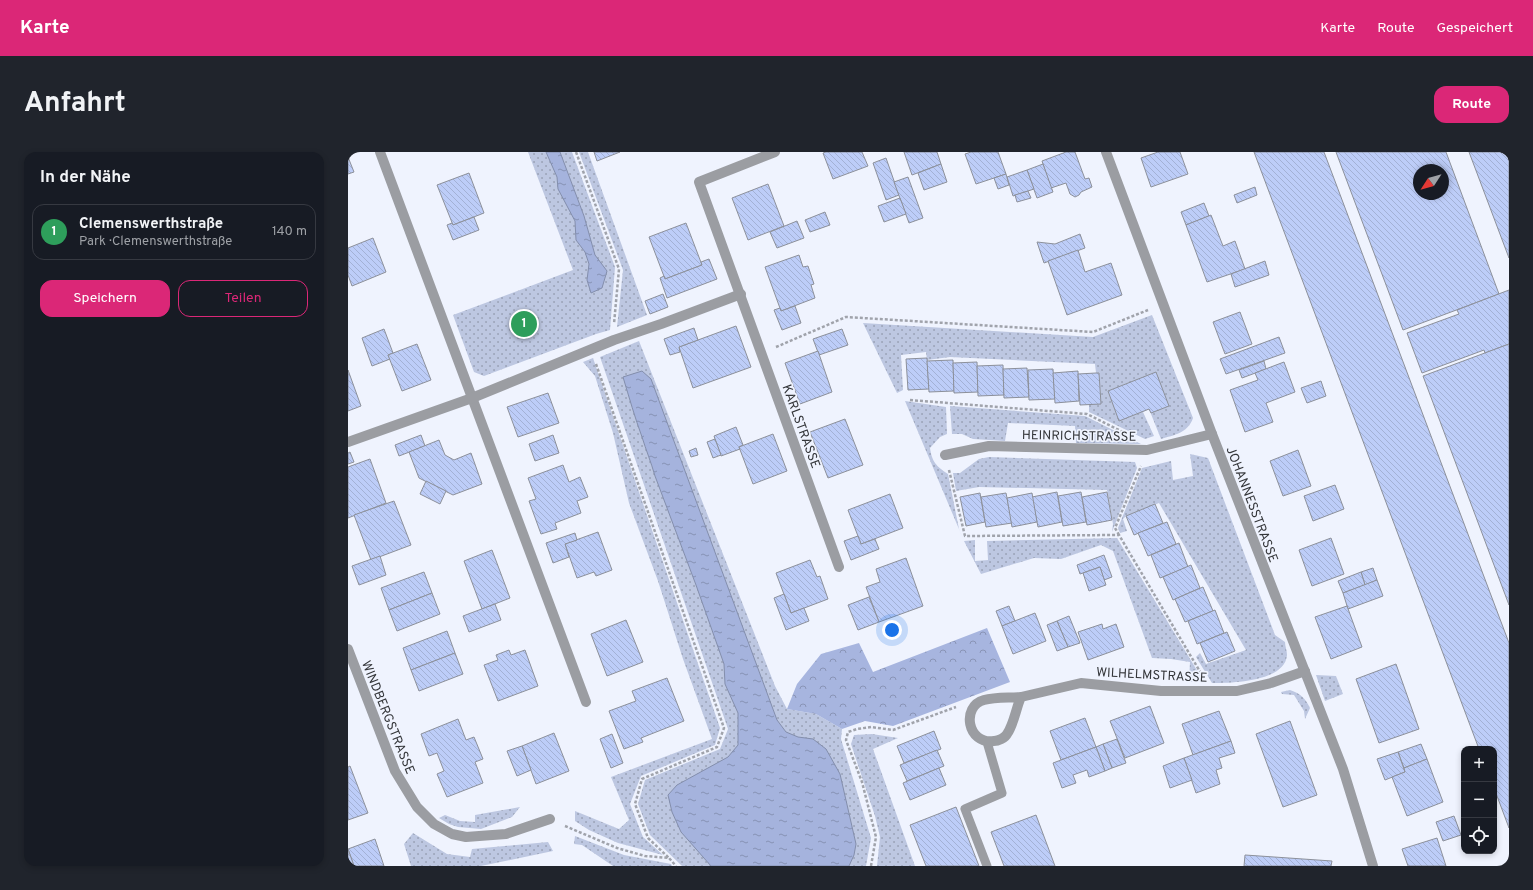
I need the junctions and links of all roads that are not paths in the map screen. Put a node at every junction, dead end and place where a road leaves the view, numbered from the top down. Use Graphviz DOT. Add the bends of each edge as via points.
graph roads {
  1 [pos="380,152"];
  2 [pos="775,152"];
  3 [pos="1106,152"];
  4 [pos="741,294"];
  5 [pos="472,398"];
  6 [pos="1212,434"];
  7 [pos="348,442"];
  8 [pos="945,455"];
  9 [pos="839,566"];
  10 [pos="349,654"];
  11 [pos="1305,671"];
  12 [pos="1021,697"];
  13 [pos="586,702"];
  14 [pos="987,742"];
  15 [pos="550,819"];
  16 [pos="987,866"];
  17 [pos="1373,866"];
  1 -- 5 [label="street"];
  2 -- 4 [label="street, KARLSTRASSE" via="699,182"];
  3 -- 6 [label="street, JOHANNESSTRASSE"];
  4 -- 5 [label="street" via="614,340"];
  4 -- 9 [label="street, KARLSTRASSE"];
  5 -- 7 [label="street"];
  5 -- 13 [label="street"];
  6 -- 8 [label="street, HEINRICHSTRASSE" via="1147,450 989,446"];
  6 -- 11 [label="street, JOHANNESSTRASSE"];
  10 -- 15 [label="street, WINDBERGSTRASSE" via="395,771 418,807 434,824 452,834 466,837 506,834"];
  11 -- 12 [label="street, WILHELMSTRASSE" via="1237,691 1161,691 1080,683"];
  11 -- 17 [label="street, JOHANNESSTRASSE" via="1343,769"];
  12 -- 14 [label="street" via="1006,735 997,741"];
  12 -- 14 [label="street, WILHELMSTRASSE" via="983,700 973,708 969,716 970,727 976,737"];
  14 -- 16 [label="lane" via="1002,793 965,809"];
}
